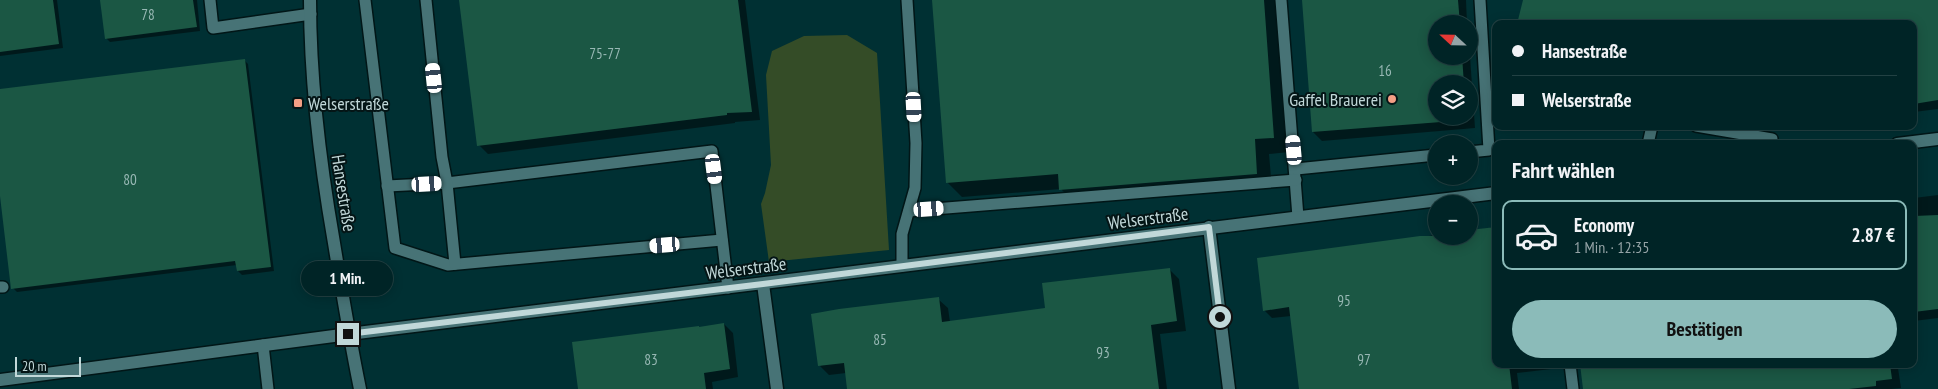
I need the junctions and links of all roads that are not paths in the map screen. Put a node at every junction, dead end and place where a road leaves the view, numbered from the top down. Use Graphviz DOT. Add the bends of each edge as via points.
graph roads {
  1 [pos="210,0"];
  2 [pos="310,0"];
  3 [pos="366,0"];
  4 [pos="426,0"];
  5 [pos="907,0"];
  6 [pos="1282,0"];
  7 [pos="1480,0"];
  8 [pos="311,14"];
  9 [pos="1721,130"];
  10 [pos="1938,139"];
  11 [pos="1772,140"];
  12 [pos="1917,142"];
  13 [pos="1478,151"];
  14 [pos="1428,156"];
  15 [pos="1296,174"];
  16 [pos="447,183"];
  17 [pos="387,186"];
  18 [pos="1492,193"];
  19 [pos="910,210"];
  20 [pos="1298,217"];
  21 [pos="1209,227"];
  22 [pos="722,240"];
  23 [pos="455,264"];
  24 [pos="902,266"];
  25 [pos="763,284"];
  26 [pos="728,288"];
  27 [pos="348,334"];
  28 [pos="263,345"];
  29 [pos="1570,368"];
  30 [pos="0,380"];
  31 [pos="268,389"];
  32 [pos="360,389"];
  33 [pos="777,389"];
  34 [pos="1229,389"];
  35 [pos="1573,389"];
  1 -- 8 [label="lane" via="213,28"];
  2 -- 8 [label="street, Hansestraße"];
  3 -- 17 [label="lane"];
  4 -- 16 [label="lane"];
  5 -- 19 [label="lane" via="916,143"];
  6 -- 15 [label="lane"];
  7 -- 13 [label="lane" via="1489,150"];
  8 -- 27 [label="street, Hansestraße" via="323,180"];
  9 -- 11 [label="lane"];
  10 -- 12 [label="street"];
  14 -- 15 [label="lane"];
  15 -- 19 [label="lane"];
  15 -- 20 [label="lane"];
  16 -- 17 [label="lane"];
  16 -- 22 [label="lane" via="712,151"];
  16 -- 23 [label="lane"];
  17 -- 23 [label="lane" via="395,248 448,265"];
  18 -- 20 [label="street, Welserstraße"];
  19 -- 24 [label="lane" via="902,234"];
  20 -- 21 [label="street, Welserstraße"];
  21 -- 24 [label="street, Welserstraße"];
  21 -- 34 [label="street"];
  22 -- 23 [label="lane"];
  22 -- 26 [label="lane"];
  24 -- 25 [label="street, Welserstraße"];
  25 -- 26 [label="street, Welserstraße"];
  25 -- 33 [label="street"];
  26 -- 27 [label="street, Welserstraße"];
  27 -- 28 [label="street, Welserstraße"];
  27 -- 32 [label="street, Hansestraße"];
  28 -- 30 [label="street, Welserstraße"];
  28 -- 31 [label="lane"];
  29 -- 35 [label="lane"];
}
